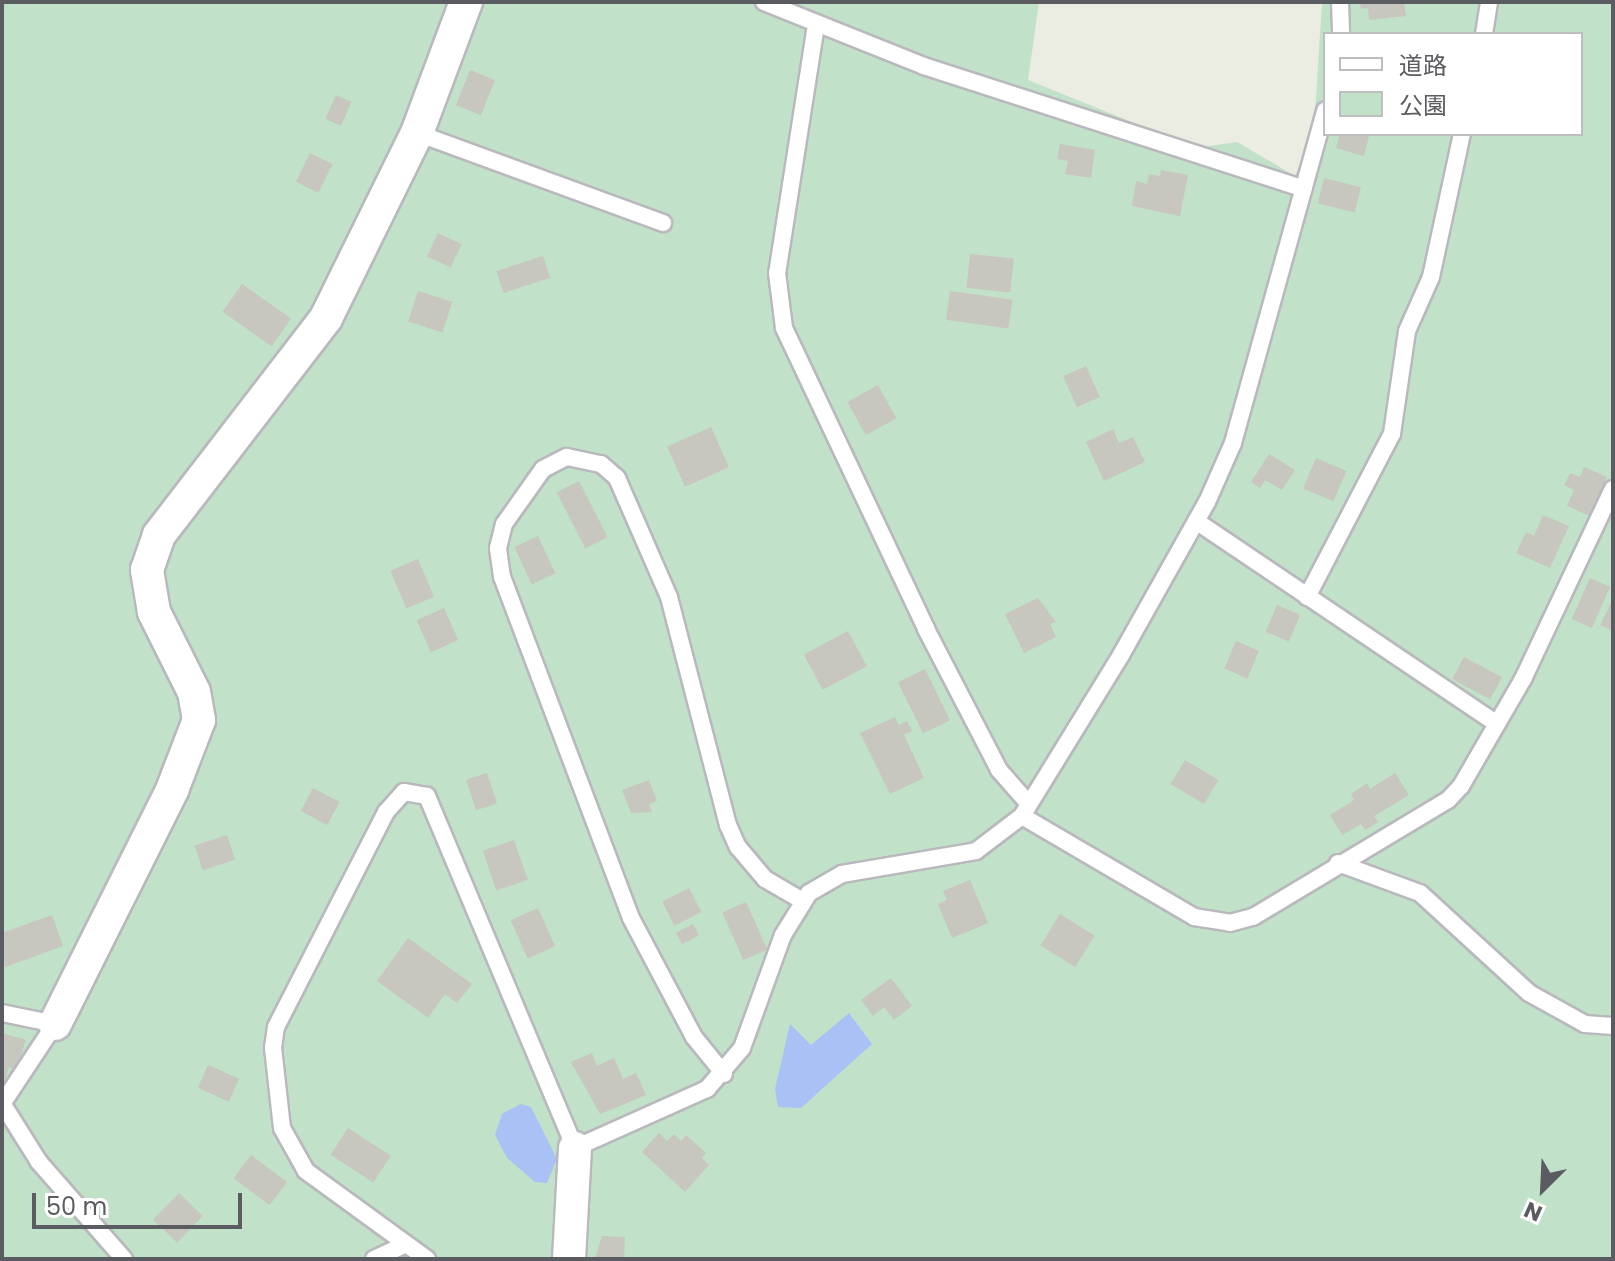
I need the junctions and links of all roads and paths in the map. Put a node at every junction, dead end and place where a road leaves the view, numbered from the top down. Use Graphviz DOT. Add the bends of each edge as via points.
graph roads {
  1 [pos="466,2"];
  2 [pos="764,2"];
  3 [pos="1340,2"];
  4 [pos="1489,2"];
  5 [pos="816,25"];
  6 [pos="1341,32"];
  7 [pos="1484,32"];
  8 [pos="1323,118"];
  9 [pos="417,133"];
  10 [pos="1462,136"];
  11 [pos="1304,189"];
  12 [pos="663,223"];
  13 [pos="1613,489"];
  14 [pos="1196,521"];
  15 [pos="1307,597"];
  16 [pos="1497,724"];
  17 [pos="1025,809"];
  18 [pos="1338,863"];
  19 [pos="803,901"];
  20 [pos="2,1013"];
  21 [pos="55,1024"];
  22 [pos="1613,1026"];
  23 [pos="724,1074"];
  24 [pos="2,1104"];
  25 [pos="575,1148"];
  26 [pos="406,1244"];
  27 [pos="124,1259"];
  28 [pos="374,1259"];
  29 [pos="427,1259"];
  30 [pos="569,1259"];
  1 -- 9 [label="street"];
  2 -- 5 [label="lane"];
  3 -- 6 [label="lane"];
  4 -- 7 [label="lane"];
  5 -- 11 [label="lane" via="924,66"];
  5 -- 17 [label="lane" via="777,273 784,328 926,629"];
  8 -- 11 [label="lane"];
  9 -- 12 [label="lane"];
  9 -- 21 [label="street" via="326,318 159,535 147,570 154,612 194,692 199,720 183,767"];
  10 -- 15 [label="lane" via="1431,277 1407,331 1392,434"];
  11 -- 14 [label="lane" via="1247,399"];
  13 -- 16 [label="lane"];
  14 -- 15 [label="lane"];
  14 -- 17 [label="lane"];
  15 -- 16 [label="lane"];
  16 -- 18 [label="lane" via="1448,800"];
  17 -- 18 [label="lane" via="1177,910 1209,922 1253,917"];
  17 -- 19 [label="lane" via="976,851 842,874"];
  18 -- 22 [label="lane" via="1420,893 1529,993 1585,1024"];
  19 -- 23 [label="lane" via="783,935 742,1048"];
  19 -- 23 [label="lane" via="765,879 738,847 728,825 669,597 617,478 601,464 567,457 543,469 504,524 498,548 502,577 631,918 667,992"];
  20 -- 21 [label="lane"];
  21 -- 24 [label="lane"];
  23 -- 25 [label="lane" via="707,1089"];
  24 -- 27 [label="lane" via="39,1162"];
  25 -- 26 [label="lane" via="427,796 404,792 379,826 276,1027 273,1048 282,1128 306,1171"];
  25 -- 30 [label="street"];
  26 -- 28 [label="lane"];
  26 -- 29 [label="lane"];
}
